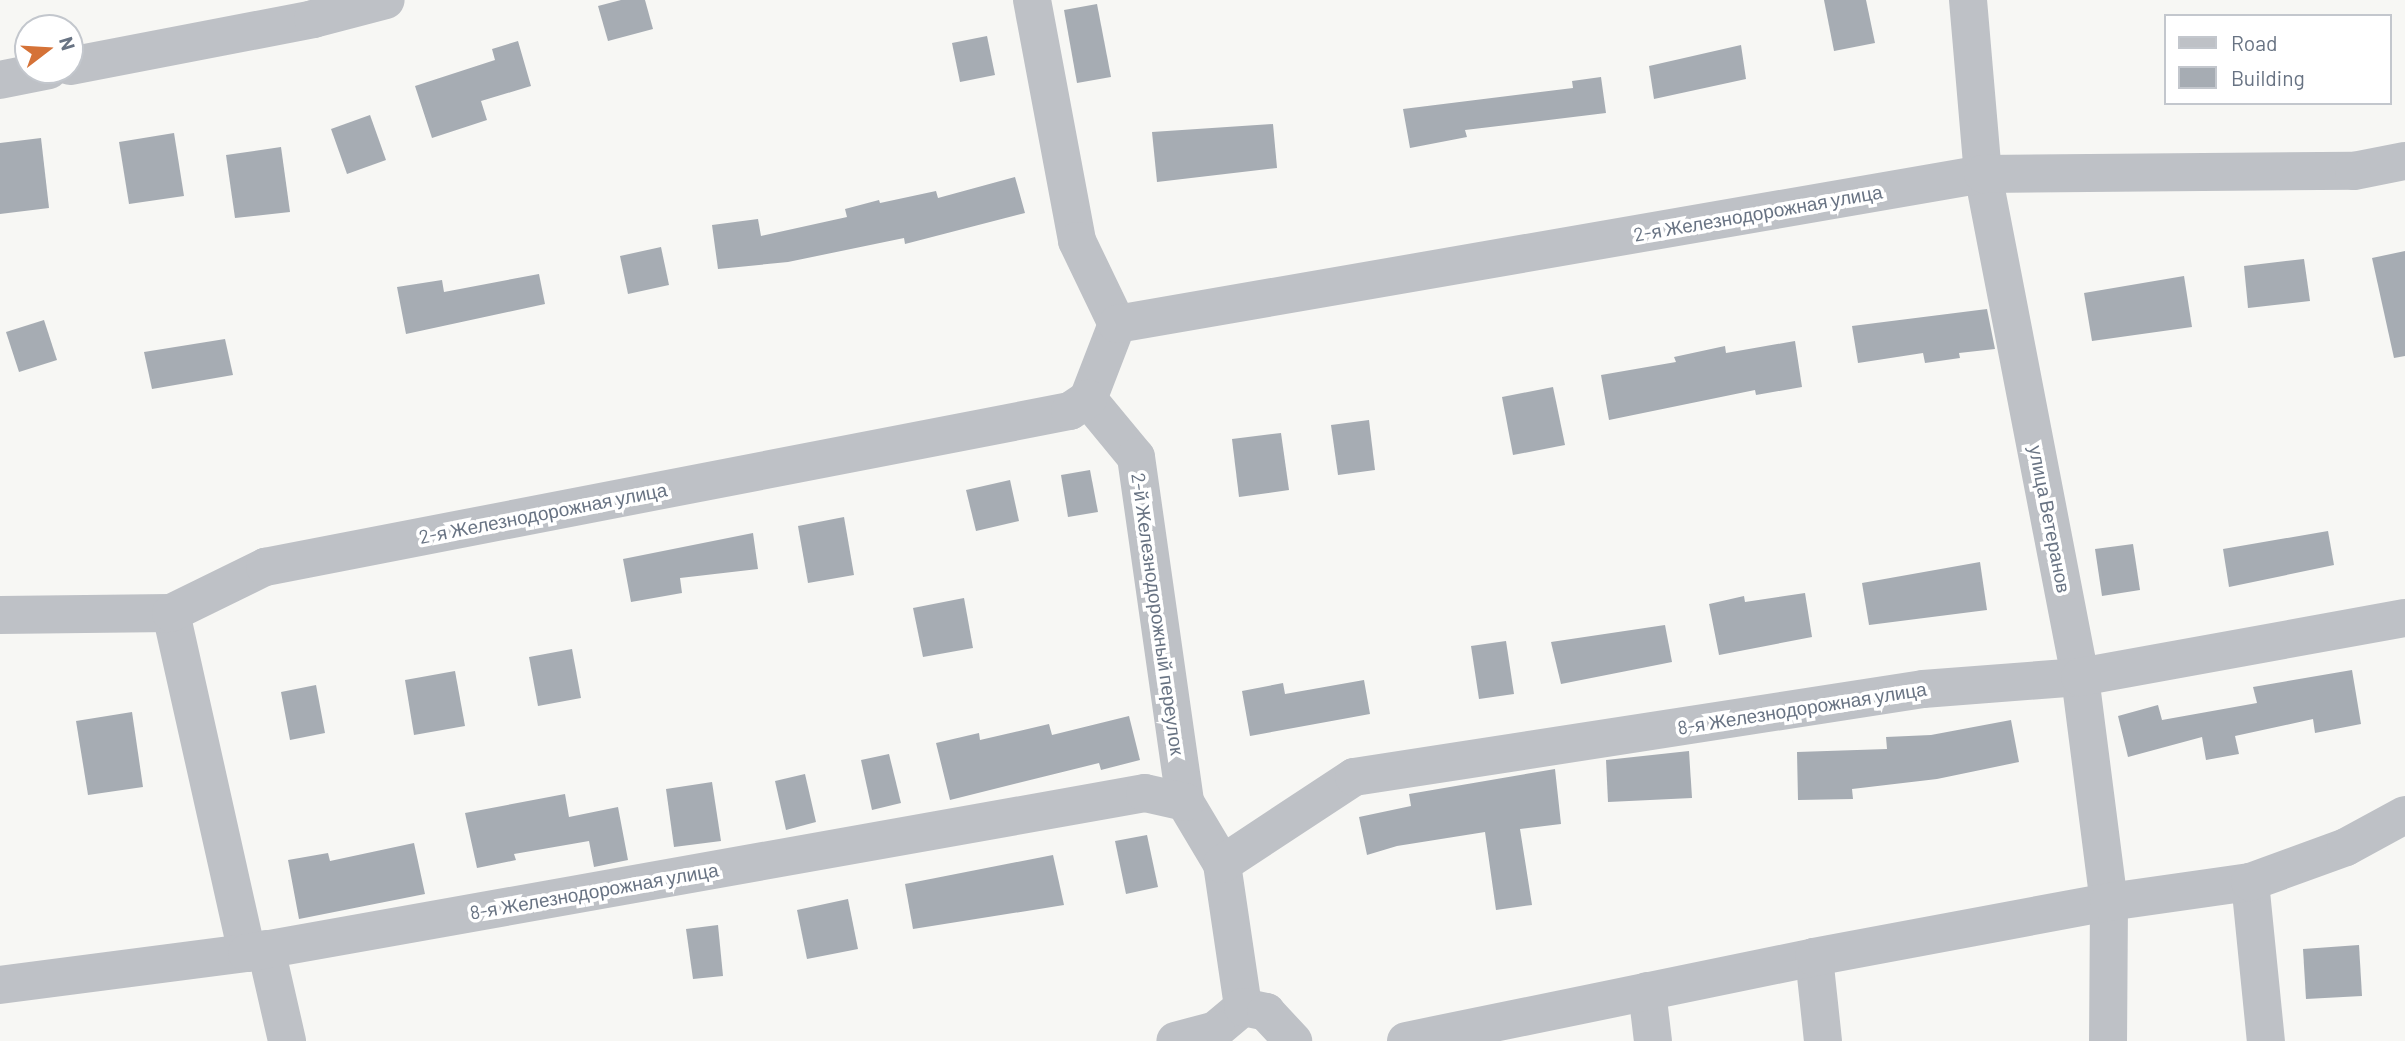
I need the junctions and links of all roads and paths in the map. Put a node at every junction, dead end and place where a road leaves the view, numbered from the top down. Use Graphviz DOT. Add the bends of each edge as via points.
graph roads {
  1 [pos="386,0"];
  2 [pos="1031,0"];
  3 [pos="1968,0"];
  4 [pos="84,63"];
  5 [pos="2405,162"];
  6 [pos="1983,174"];
  7 [pos="1117,324"];
  8 [pos="1088,399"];
  9 [pos="171,613"];
  10 [pos="0,615"];
  11 [pos="2405,618"];
  12 [pos="2080,677"];
  13 [pos="1185,802"];
  14 [pos="2405,815"];
  15 [pos="1222,864"];
  16 [pos="2250,882"];
  17 [pos="2109,902"];
  18 [pos="257,951"];
  19 [pos="1814,957"];
  20 [pos="0,985"];
  21 [pos="1647,991"];
  22 [pos="1243,1007"];
  23 [pos="287,1041"];
  24 [pos="1175,1041"];
  25 [pos="1293,1041"];
  26 [pos="1406,1041"];
  27 [pos="1653,1041"];
  28 [pos="1823,1041"];
  29 [pos="2108,1041"];
  30 [pos="2266,1041"];
  1 -- 4 [label="street" via="313,19"];
  2 -- 7 [label="street" via="1077,241"];
  3 -- 6 [label="street, улица Ветеранов"];
  5 -- 6 [label="street, 2-я Железнодорожная улица" via="2354,171"];
  6 -- 7 [label="street, 2-я Железнодорожная улица"];
  6 -- 12 [label="street, улица Ветеранов"];
  7 -- 8 [label="street"];
  8 -- 9 [label="street, 2-я Железнодорожная улица" via="1070,411 265,567"];
  8 -- 13 [label="street, 2-й Железнодорожный переулок" via="1136,457"];
  9 -- 10 [label="street, 2-я Железнодорожная улица"];
  9 -- 18 [label="street"];
  11 -- 12 [label="street, 8-я Железнодорожная улица"];
  12 -- 15 [label="street, 8-я Железнодорожная улица" via="1923,689 1354,777"];
  12 -- 17 [label="street, улица Ветеранов"];
  13 -- 15 [label="street, 2-й Железнодорожный переулок"];
  13 -- 18 [label="street, 8-я Железнодорожная улица" via="1145,793"];
  14 -- 16 [label="street" via="2346,847"];
  15 -- 22 [label="street, 2-й Железнодорожный переулок"];
  16 -- 17 [label="street"];
  16 -- 30 [label="street"];
  17 -- 19 [label="street"];
  17 -- 29 [label="street, улица Ветеранов"];
  18 -- 20 [label="street, 8-я Железнодорожная улица"];
  18 -- 23 [label="street"];
  19 -- 21 [label="street"];
  19 -- 28 [label="street"];
  21 -- 26 [label="street"];
  21 -- 27 [label="street"];
  22 -- 24 [label="street" via="1216,1030"];
  22 -- 25 [label="street" via="1266,1012"];
}
